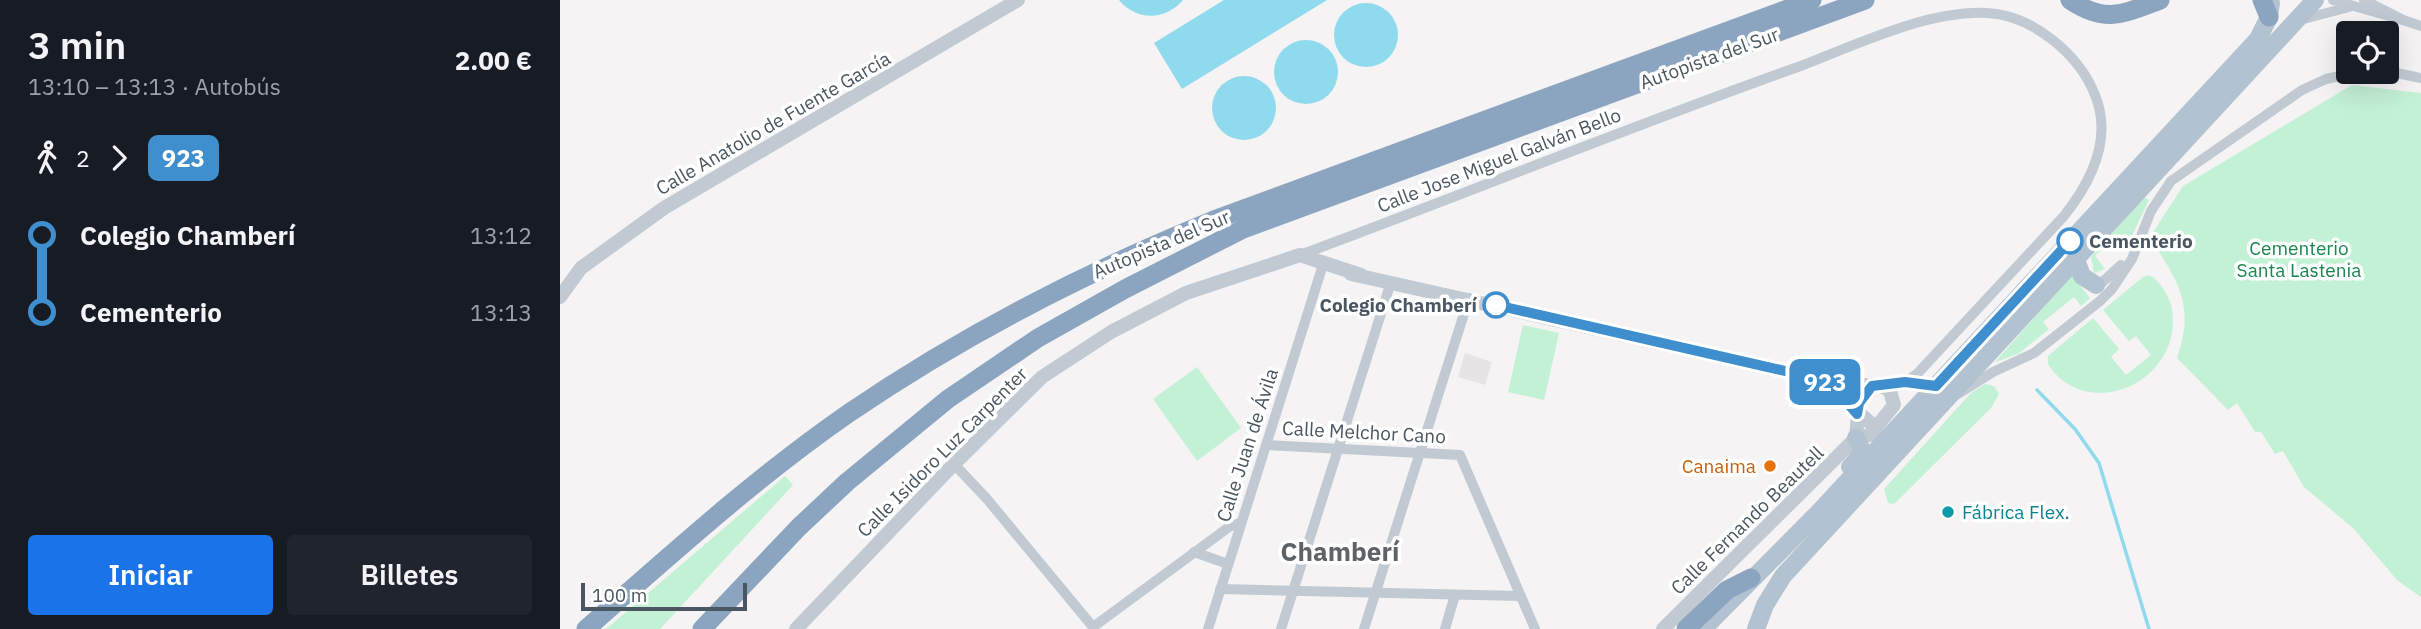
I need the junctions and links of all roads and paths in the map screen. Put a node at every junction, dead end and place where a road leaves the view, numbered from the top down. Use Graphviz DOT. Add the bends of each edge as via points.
graph roads {
  1 [pos="1018,0"];
  2 [pos="1812,0"];
  3 [pos="1865,0"];
  4 [pos="2160,0"];
  5 [pos="2315,0"];
  6 [pos="2333,0"];
  7 [pos="2368,1"];
  8 [pos="2078,3"];
  9 [pos="2268,5"];
  10 [pos="2353,7"];
  11 [pos="2403,20"];
  12 [pos="2291,24"];
  13 [pos="2421,26"];
  14 [pos="2399,73"];
  15 [pos="2336,77"];
  16 [pos="2421,78"];
  17 [pos="2140,237"];
  18 [pos="1335,242"];
  19 [pos="1294,257"];
  20 [pos="2076,260"];
  21 [pos="1328,269"];
  22 [pos="1391,282"];
  23 [pos="2098,293"];
  24 [pos="560,297"];
  25 [pos="1469,299"];
  26 [pos="1820,379"];
  27 [pos="1905,382"];
  28 [pos="1876,386"];
  29 [pos="1936,386"];
  30 [pos="1952,396"];
  31 [pos="1857,414"];
  32 [pos="1876,428"];
  33 [pos="1856,438"];
  34 [pos="1266,445"];
  35 [pos="1338,448"];
  36 [pos="1420,452"];
  37 [pos="954,464"];
  38 [pos="1818,513"];
  39 [pos="1240,523"];
  40 [pos="1194,552"];
  41 [pos="1228,564"];
  42 [pos="1751,578"];
  43 [pos="1220,589"];
  44 [pos="1292,592"];
  45 [pos="1376,593"];
  46 [pos="1455,595"];
  47 [pos="1520,596"];
  48 [pos="586,629"];
  49 [pos="702,629"];
  50 [pos="796,629"];
  51 [pos="1208,629"];
  52 [pos="1281,629"];
  53 [pos="1364,629"];
  54 [pos="1445,629"];
  55 [pos="1535,629"];
  56 [pos="1663,629"];
  57 [pos="1686,629"];
  58 [pos="1703,629"];
  59 [pos="1715,629"];
  60 [pos="1756,629"];
  1 -- 24 [label="street, Calle Anatolio de Fuente García" via="664,208 582,268"];
  2 -- 48 [label="highway, Autopista del Sur" via="1214,219 1038,299 849,413 765,476"];
  3 -- 49 [label="highway, Autopista del Sur" via="1243,229 1135,283 1038,338 948,400 799,527"];
  4 -- 8 [label="highway" via="2120,15 2102,16"];
  5 -- 12 [label="main road"];
  6 -- 10 [label="street"];
  7 -- 11 [label="street"];
  9 -- 29 [label="main road" via="2258,39"];
  10 -- 11 [label="street"];
  10 -- 12 [label="street"];
  11 -- 13 [label="street"];
  12 -- 20 [label="main road"];
  14 -- 16 [label="street"];
  15 -- 17 [label="street" via="2302,90 2171,181"];
  17 -- 23 [label="street"];
  17 -- 23 [label="street" via="2132,259"];
  18 -- 19 [label="street, Calle Jose Miguel Galván Bello"];
  18 -- 21 [label="street, Calle Juan de Ávila"];
  18 -- 27 [label="street, Calle Jose Miguel Galván Bello" via="1716,96 1937,18 2008,16 2052,40 2090,81 2100,107 2102,137 2096,165 2064,216"];
  19 -- 21 [label="street"];
  19 -- 37 [label="street, Calle Isidoro Luz Carpenter" via="1186,293 1111,332 1042,377"];
  20 -- 23 [label="main road" via="2082,276"];
  20 -- 30 [label="main road"];
  21 -- 22 [label="street"];
  21 -- 34 [label="street, Calle Juan de Ávila"];
  22 -- 25 [label="street"];
  22 -- 35 [label="street"];
  23 -- 30 [label="street" via="2034,353"];
  25 -- 26 [label="street"];
  25 -- 36 [label="street"];
  26 -- 28 [label="street"];
  26 -- 31 [label="street"];
  27 -- 28 [label="street"];
  27 -- 29 [label="street"];
  28 -- 31 [label="street" via="1859,403"];
  28 -- 32 [label="street" via="1890,391 1895,405"];
  29 -- 38 [label="main road"];
  30 -- 60 [label="main road" via="1783,576"];
  31 -- 32 [label="street"];
  31 -- 33 [label="street"];
  32 -- 33 [label="street, Calle Fernando Beautell" via="1865,438"];
  33 -- 38 [label="main road" via="1861,455 1828,489"];
  33 -- 56 [label="street, Calle Fernando Beautell"];
  34 -- 35 [label="street, Calle Melchor Cano"];
  34 -- 39 [label="street, Calle Juan de Ávila"];
  35 -- 36 [label="street, Calle Melchor Cano"];
  35 -- 44 [label="street"];
  36 -- 45 [label="street"];
  36 -- 47 [label="street, Calle Melchor Cano" via="1460,455"];
  37 -- 40 [label="street" via="1093,627"];
  37 -- 50 [label="street, Calle Isidoro Luz Carpenter"];
  38 -- 42 [label="main road"];
  39 -- 40 [label="street"];
  39 -- 41 [label="street, Calle Juan de Ávila"];
  40 -- 41 [label="street"];
  41 -- 43 [label="street, Calle Juan de Ávila"];
  42 -- 57 [label="highway" via="1727,590"];
  42 -- 58 [label="main road"];
  42 -- 59 [label="main road" via="1740,603"];
  43 -- 44 [label="street"];
  43 -- 51 [label="street, Calle Juan de Ávila"];
  44 -- 45 [label="street"];
  44 -- 52 [label="street"];
  45 -- 46 [label="street"];
  45 -- 53 [label="street"];
  46 -- 47 [label="street"];
  46 -- 54 [label="street"];
  47 -- 55 [label="street"];
}
